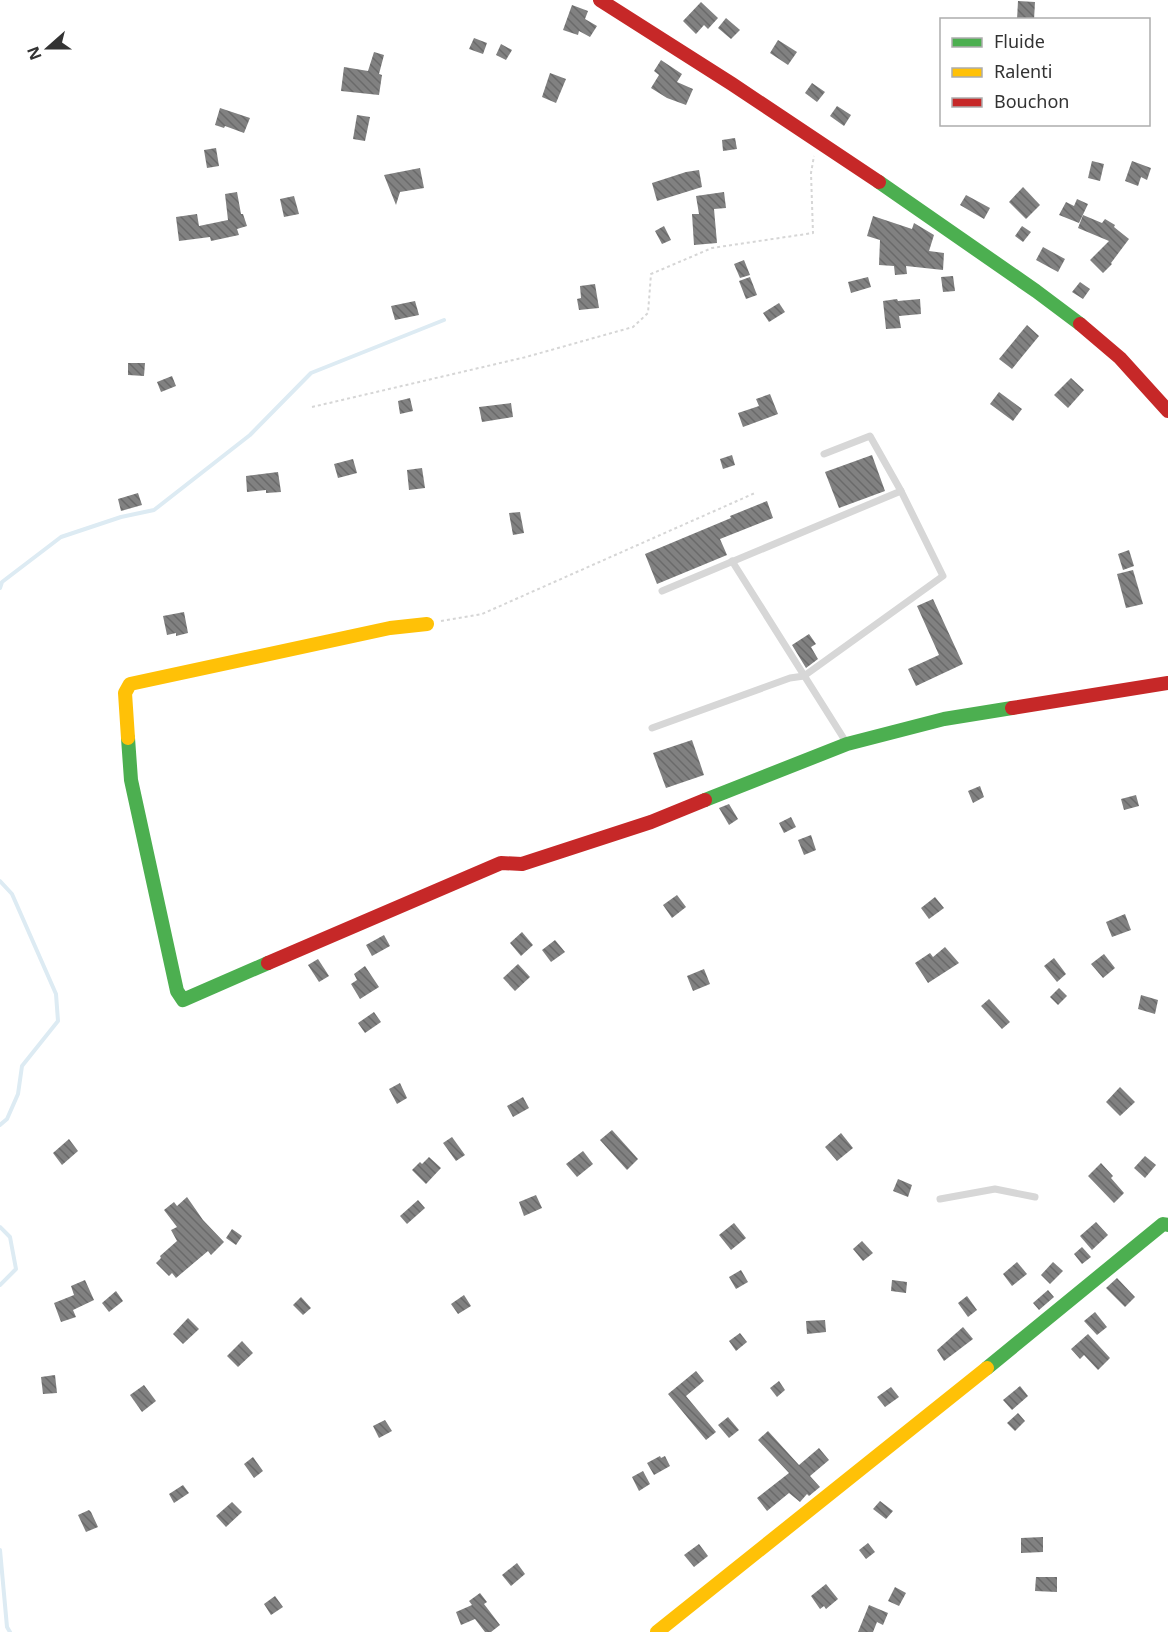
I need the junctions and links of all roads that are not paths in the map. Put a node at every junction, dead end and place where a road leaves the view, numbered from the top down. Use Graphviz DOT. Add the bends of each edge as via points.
graph roads {
  1 [pos="600,0"];
  2 [pos="1168,411"];
  3 [pos="824,453"];
  4 [pos="901,491"];
  5 [pos="732,561"];
  6 [pos="662,591"];
  7 [pos="427,624"];
  8 [pos="804,676"];
  9 [pos="1168,683"];
  10 [pos="652,728"];
  11 [pos="847,744"];
  12 [pos="1035,1197"];
  13 [pos="940,1199"];
  14 [pos="1168,1226"];
  15 [pos="657,1632"];
  1 -- 2 [label="street" via="816,137 1078,321 1149,386"];
  3 -- 4 [label="lane" via="870,436"];
  4 -- 5 [label="lane"];
  4 -- 8 [label="lane" via="943,576"];
  5 -- 6 [label="lane"];
  5 -- 8 [label="lane"];
  7 -- 11 [label="street" via="390,628 130,684 124,693 131,780 177,991 183,1000 501,864 522,864 651,822"];
  8 -- 10 [label="lane"];
  8 -- 11 [label="lane"];
  9 -- 11 [label="street" via="944,718"];
  12 -- 13 [label="lane" via="995,1189"];
  14 -- 15 [label="street" via="1163,1224"];
}
